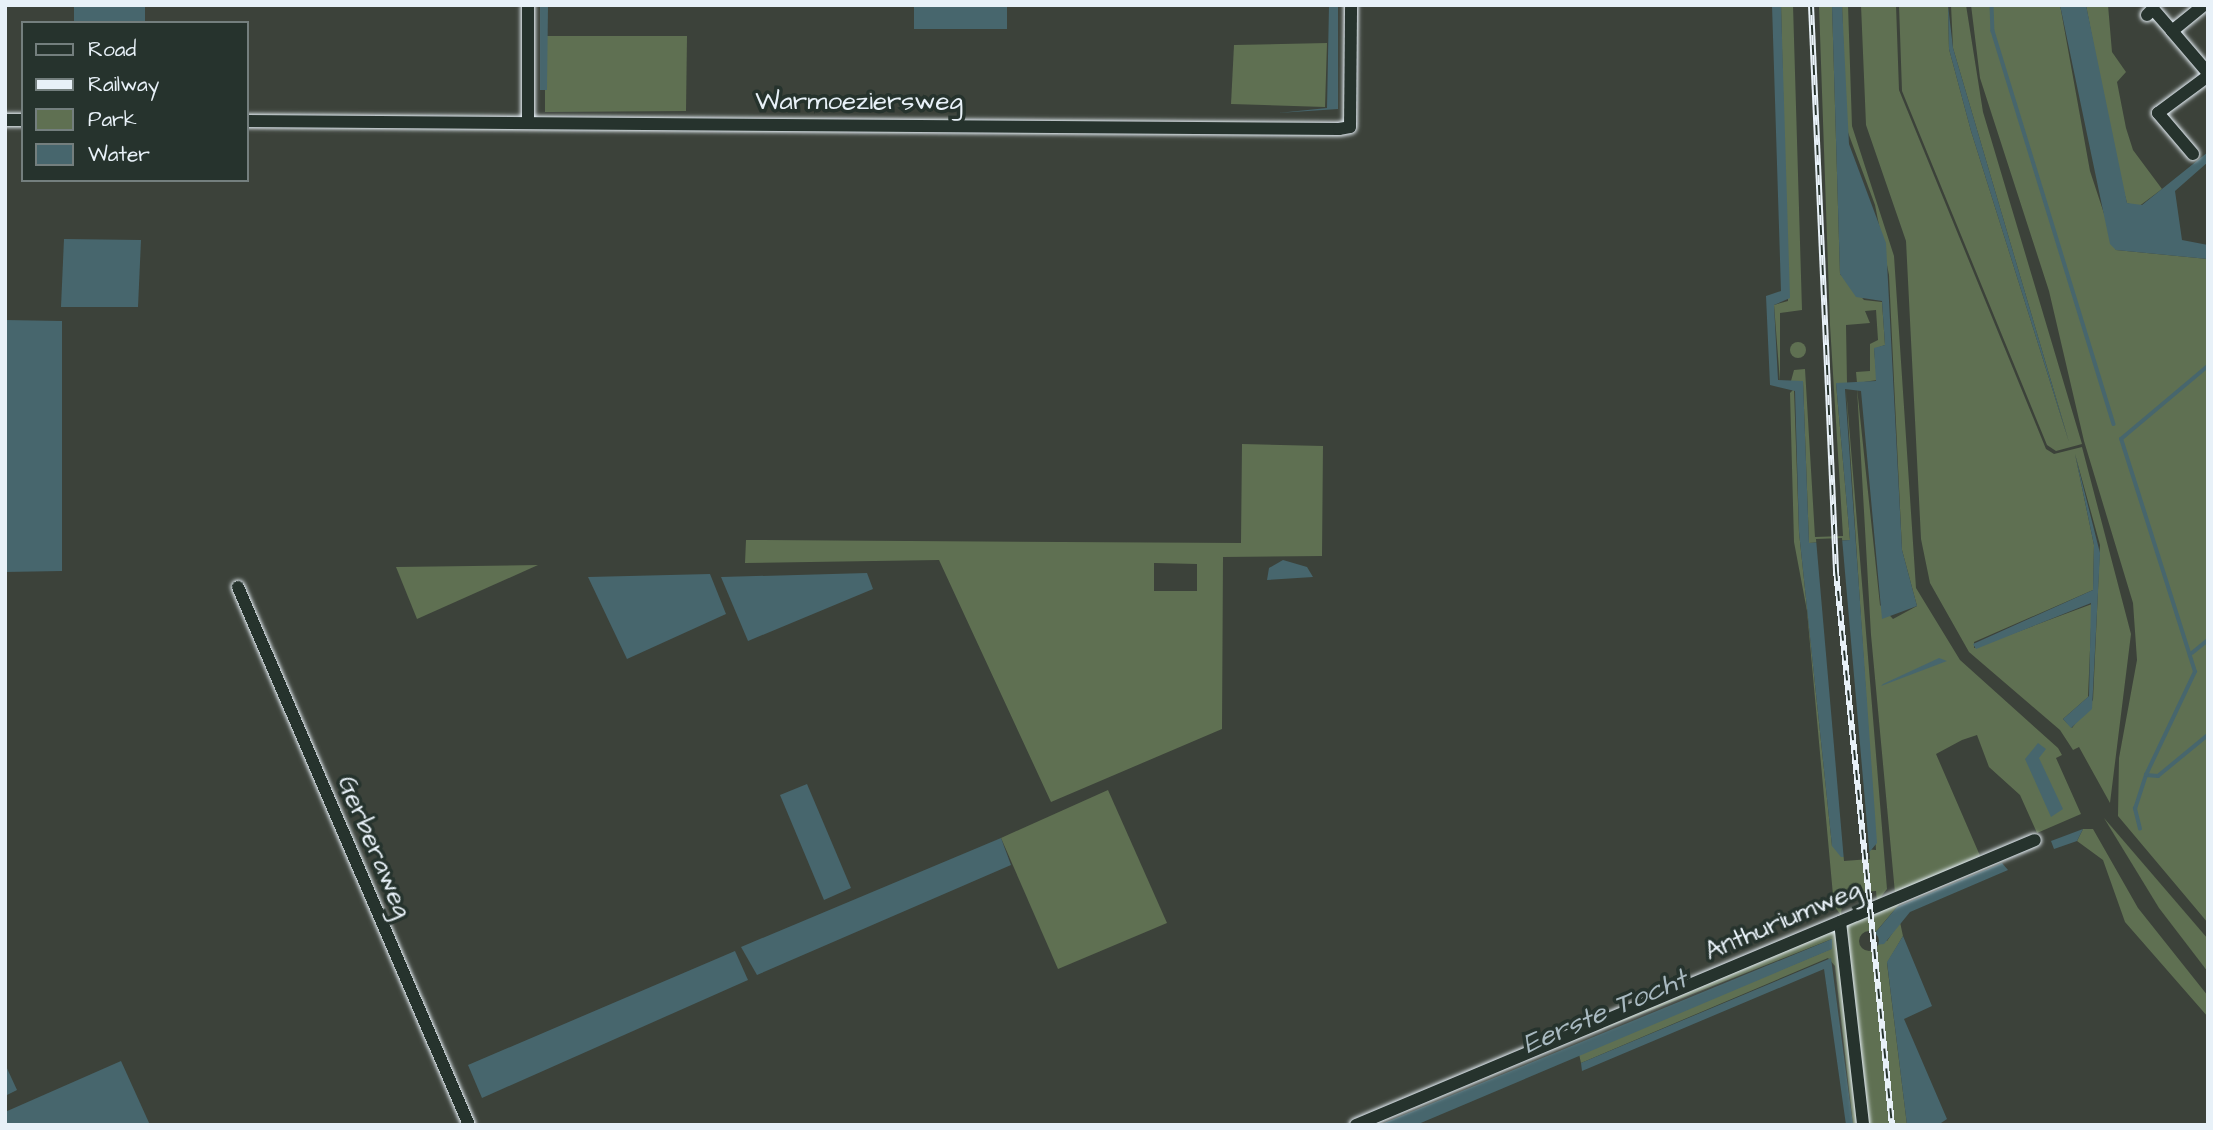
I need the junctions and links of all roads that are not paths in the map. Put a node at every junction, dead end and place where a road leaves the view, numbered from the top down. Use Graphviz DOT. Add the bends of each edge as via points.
graph roads {
  1 [pos="528,5"];
  2 [pos="1351,5"];
  3 [pos="2204,5"];
  4 [pos="2147,15"];
  5 [pos="2172,31"];
  6 [pos="2208,75"];
  7 [pos="248,121"];
  8 [pos="528,123"];
  9 [pos="2193,154"];
  10 [pos="238,587"];
  11 [pos="2035,840"];
  12 [pos="1839,922"];
  13 [pos="469,1125"];
  14 [pos="1356,1125"];
  15 [pos="1863,1125"];
  1 -- 8 [label="street"];
  2 -- 8 [label="street, Warmoeziersweg" via="1350,127 1339,129"];
  3 -- 5 [label="street"];
  4 -- 5 [label="street" via="2153,9"];
  5 -- 6 [label="street"];
  6 -- 9 [label="street" via="2158,113"];
  7 -- 8 [label="street, Warmoeziersweg"];
  10 -- 13 [label="street, Gerberaweg"];
  11 -- 12 [label="street, Anthuriumweg"];
  12 -- 14 [label="street, Anthuriumweg"];
  12 -- 15 [label="street"];
}
